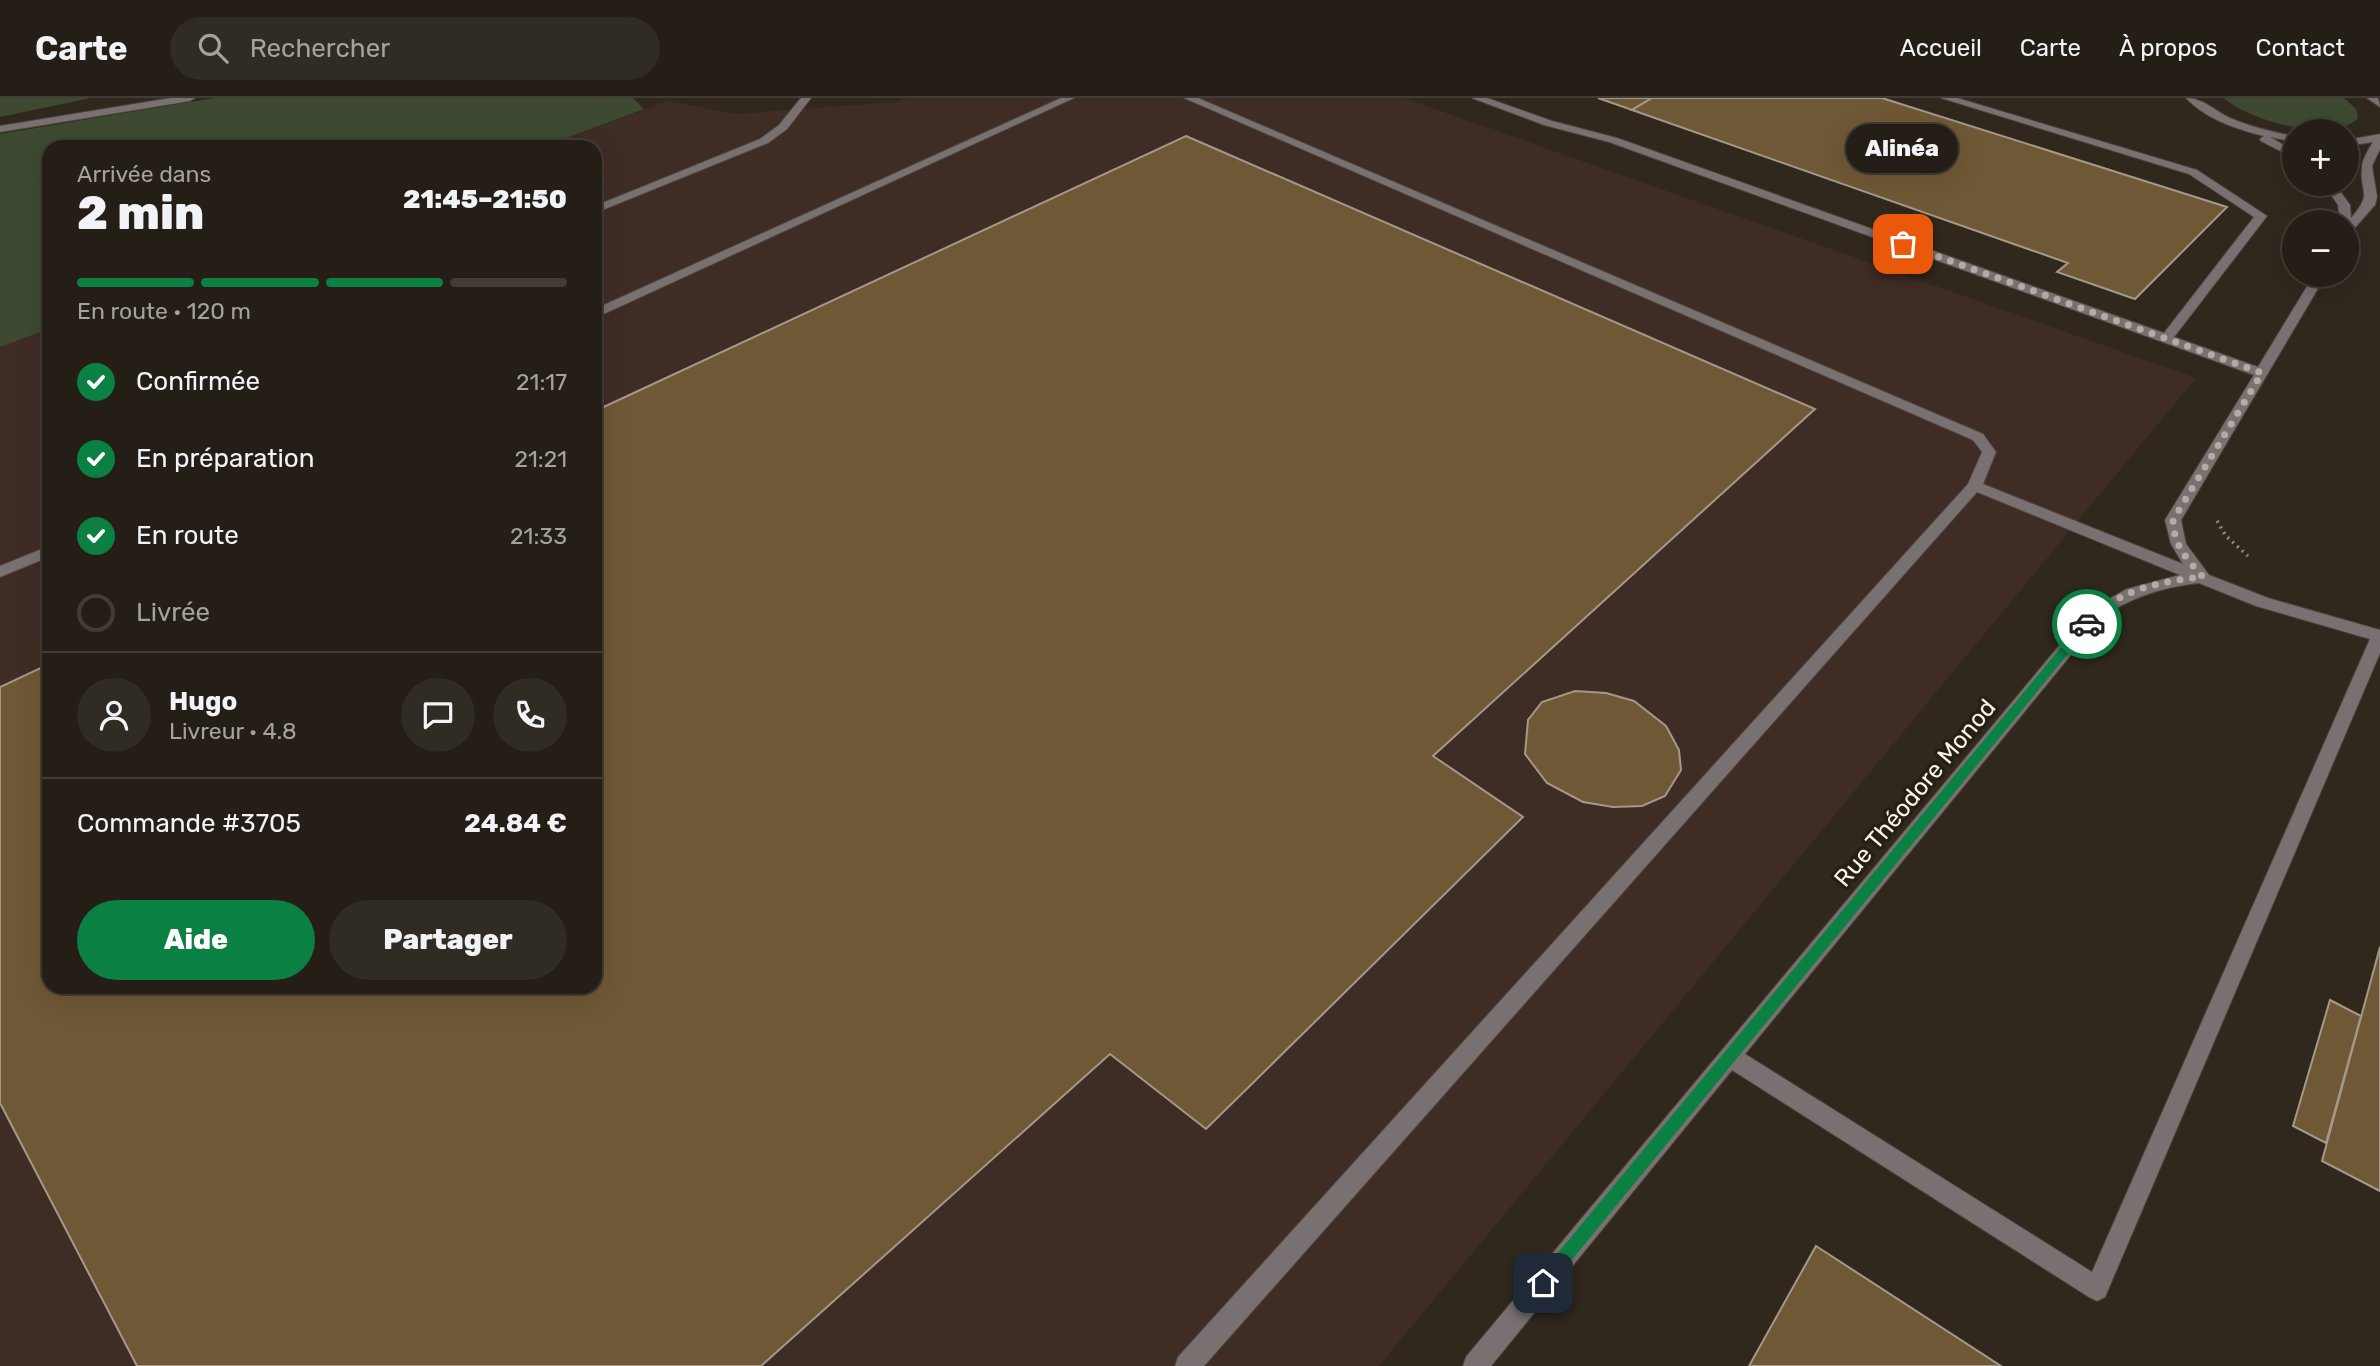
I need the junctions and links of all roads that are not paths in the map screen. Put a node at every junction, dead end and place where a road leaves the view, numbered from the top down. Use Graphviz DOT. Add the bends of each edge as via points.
graph roads {
  1 [pos="132,98"];
  2 [pos="190,98"];
  3 [pos="806,98"];
  4 [pos="1069,98"];
  5 [pos="1189,98"];
  6 [pos="1477,98"];
  7 [pos="1946,98"];
  8 [pos="2372,98"];
  9 [pos="2191,99"];
  10 [pos="2380,104"];
  11 [pos="0,122"];
  12 [pos="2234,123"];
  13 [pos="0,129"];
  14 [pos="2282,136"];
  15 [pos="2380,137"];
  16 [pos="2359,141"];
  17 [pos="2282,149"];
  18 [pos="602,207"];
  19 [pos="2359,216"];
  20 [pos="2313,287"];
  21 [pos="602,311"];
  22 [pos="2166,339"];
  23 [pos="2262,373"];
  24 [pos="1975,486"];
  25 [pos="42,554"];
  26 [pos="0,572"];
  27 [pos="2203,577"];
  28 [pos="2379,636"];
  29 [pos="1729,1056"];
  30 [pos="1187,1366"];
  31 [pos="1475,1366"];
  1 -- 11 [label="street"];
  2 -- 13 [label="street"];
  3 -- 18 [label="street" via="783,127 764,141"];
  4 -- 21 [label="street"];
  5 -- 24 [label="street" via="1978,437 1989,452"];
  6 -- 22 [label="street" via="1613,140"];
  7 -- 22 [label="street" via="2193,172 2260,216"];
  8 -- 10 [label="street"];
  9 -- 12 [label="street"];
  12 -- 14 [label="street"];
  12 -- 17 [label="street"];
  15 -- 16 [label="street"];
  15 -- 19 [label="street" via="2367,166 2369,205"];
  20 -- 23 [label="street"];
  22 -- 23 [label="street"];
  23 -- 27 [label="street" via="2173,520 2180,553"];
  24 -- 27 [label="street"];
  24 -- 30 [label="street"];
  25 -- 26 [label="street"];
  27 -- 28 [label="street" via="2262,602"];
  27 -- 29 [label="street, Rue Théodore Monod" via="2142,589 2095,614"];
  28 -- 29 [label="street" via="2097,1289"];
  29 -- 31 [label="street, Rue Théodore Monod"];
}
